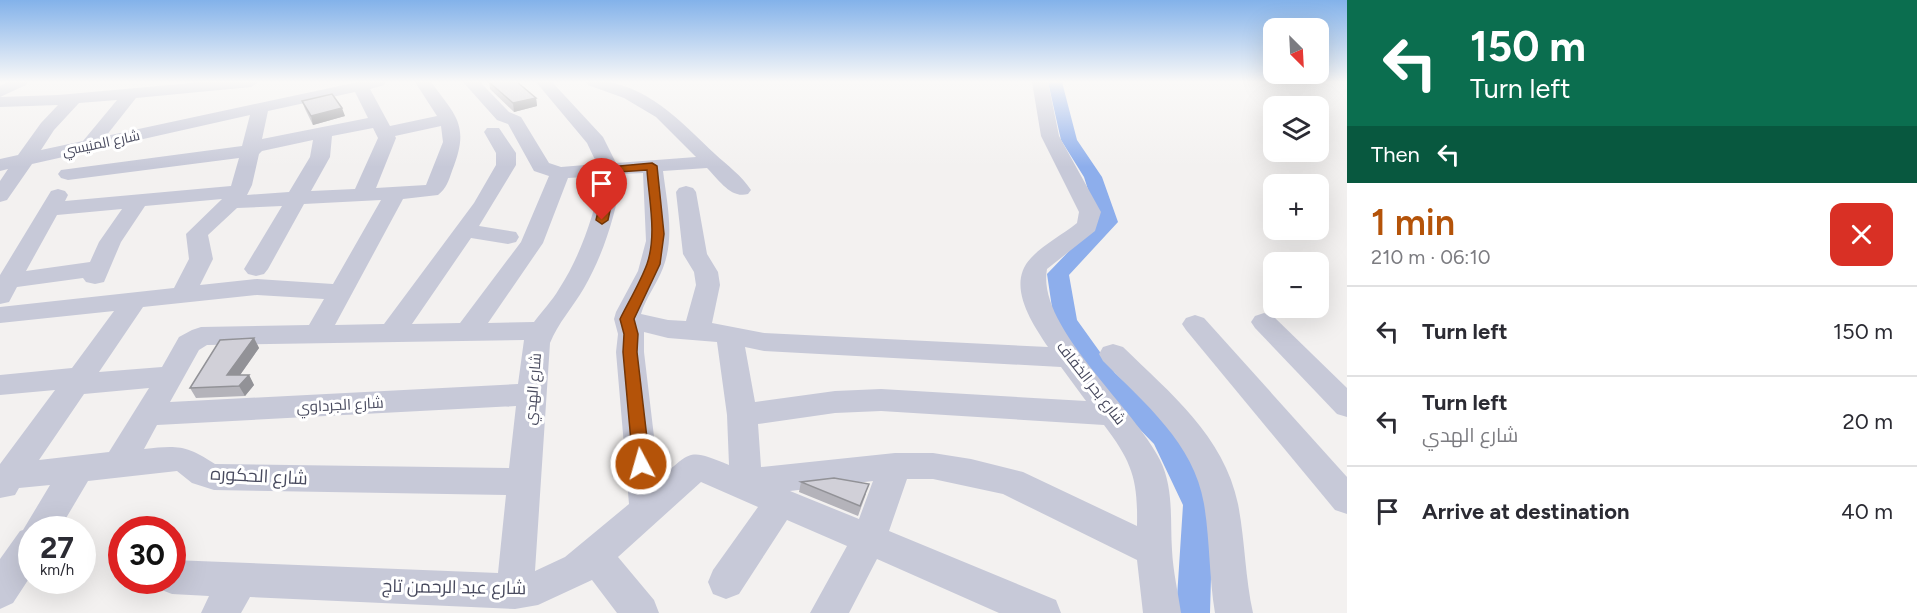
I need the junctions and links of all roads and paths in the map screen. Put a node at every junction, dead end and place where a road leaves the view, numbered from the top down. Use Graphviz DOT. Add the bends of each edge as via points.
graph roads {
  1 [pos="62,111"];
  2 [pos="118,111"];
  3 [pos="180,111"];
  4 [pos="250,111"];
  5 [pos="375,111"];
  6 [pos="443,111"];
  7 [pos="498,111"];
  8 [pos="569,111"];
  9 [pos="658,111"];
  10 [pos="1045,111"];
  11 [pos="449,119"];
  12 [pos="175,127"];
  13 [pos="383,127"];
  14 [pos="324,131"];
  15 [pos="493,132"];
  16 [pos="83,147"];
  17 [pos="253,148"];
  18 [pos="22,160"];
  19 [pos="712,162"];
  20 [pos="0,165"];
  21 [pos="652,166"];
  22 [pos="611,169"];
  23 [pos="560,173"];
  24 [pos="68,174"];
  25 [pos="741,190"];
  26 [pos="686,192"];
  27 [pos="395,194"];
  28 [pos="362,195"];
  29 [pos="0,196"];
  30 [pos="235,196"];
  31 [pos="296,199"];
  32 [pos="138,201"];
  33 [pos="51,209"];
  34 [pos="466,231"];
  35 [pos="508,237"];
  36 [pos="256,269"];
  37 [pos="4,289"];
  38 [pos="341,292"];
  39 [pos="183,294"];
  40 [pos="135,300"];
  41 [pos="0,315"];
  42 [pos="627,319"];
  43 [pos="1264,321"];
  44 [pos="1195,324"];
  45 [pos="542,331"];
  46 [pos="468,332"];
  47 [pos="697,332"];
  48 [pos="392,333"];
  49 [pos="317,334"];
  50 [pos="730,336"];
  51 [pos="1113,354"];
  52 [pos="1067,358"];
  53 [pos="170,376"];
  54 [pos="78,381"];
  55 [pos="0,385"];
  56 [pos="532,394"];
  57 [pos="1347,406"];
  58 [pos="148,414"];
  59 [pos="1114,414"];
  60 [pos="742,415"];
  61 [pos="119,464"];
  62 [pos="895,466"];
  63 [pos="79,468"];
  64 [pos="3,480"];
  65 [pos="525,482"];
  66 [pos="742,483"];
  67 [pos="1347,500"];
  68 [pos="780,502"];
  69 [pos="646,509"];
  70 [pos="49,516"];
  71 [pos="869,540"];
  72 [pos="1154,551"];
  73 [pos="594,555"];
  74 [pos="18,563"];
  75 [pos="186,578"];
  76 [pos="240,580"];
  77 [pos="726,582"];
  78 [pos="0,591"];
  79 [pos="501,598"];
  80 [pos="831,612"];
  81 [pos="220,613"];
  82 [pos="640,613"];
  83 [pos="1042,613"];
  84 [pos="1162,613"];
  85 [pos="1234,613"];
  1 -- 18 [label="street"];
  2 -- 16 [label="street"];
  3 -- 12 [label="street"];
  4 -- 12 [label="street, شارع المنيسي"];
  4 -- 17 [label="street"];
  5 -- 13 [label="street"];
  6 -- 11 [label="street"];
  7 -- 23 [label="street" via="515,121 541,167"];
  8 -- 22 [label="street" via="596,141"];
  9 -- 19 [label="street"];
  10 -- 52 [label="street, شارع بحر الخفاف" via="1050,136 1090,212 1087,226 1037,265 1031,279 1033,297"];
  11 -- 13 [label="street"];
  11 -- 27 [label="street" via="454,140 435,188"];
  12 -- 16 [label="street, شارع المنيسي"];
  13 -- 14 [label="street"];
  13 -- 28 [label="street" via="385,146"];
  14 -- 17 [label="street"];
  14 -- 31 [label="street" via="320,157"];
  15 -- 34 [label="street" via="506,153 506,165"];
  16 -- 18 [label="street, شارع المنيسي"];
  16 -- 24 [label="street"];
  17 -- 24 [label="street"];
  17 -- 30 [label="street" via="245,179"];
  18 -- 20 [label="street, شارع المنيسي"];
  18 -- 29 [label="street"];
  19 -- 21 [label="street"];
  19 -- 25 [label="street"];
  21 -- 22 [label="street"];
  21 -- 42 [label="street" via="656,249 650,272"];
  22 -- 23 [label="street"];
  22 -- 45 [label="street, شارع الهدي" via="608,200 594,242 571,291"];
  23 -- 46 [label="street" via="532,243"];
  24 -- 33 [label="street"];
  26 -- 47 [label="street" via="695,254 708,285"];
  27 -- 28 [label="street"];
  27 -- 38 [label="street"];
  28 -- 31 [label="street"];
  30 -- 31 [label="street"];
  30 -- 32 [label="street"];
  30 -- 39 [label="street" via="197,234 201,260"];
  31 -- 36 [label="street"];
  32 -- 33 [label="street"];
  32 -- 37 [label="street" via="110,242 97,273"];
  33 -- 37 [label="street"];
  34 -- 35 [label="street"];
  34 -- 48 [label="street"];
  38 -- 39 [label="street" via="257,287"];
  38 -- 49 [label="street"];
  39 -- 40 [label="street"];
  40 -- 41 [label="street"];
  40 -- 54 [label="street"];
  42 -- 47 [label="street"];
  42 -- 69 [label="street"];
  43 -- 57 [label="street"];
  44 -- 67 [label="street"];
  45 -- 46 [label="street"];
  45 -- 56 [label="street, شارع الهدي" via="536,344"];
  46 -- 48 [label="street"];
  47 -- 50 [label="street"];
  48 -- 49 [label="street"];
  49 -- 53 [label="street" via="206,335 192,340"];
  50 -- 52 [label="street" via="764,342"];
  50 -- 60 [label="street"];
  51 -- 85 [label="street" via="1188,432 1210,468 1218,487"];
  52 -- 59 [label="street, شارع بحر الخفاف"];
  53 -- 54 [label="street"];
  53 -- 58 [label="street"];
  54 -- 55 [label="street"];
  54 -- 64 [label="street"];
  56 -- 58 [label="street, شارع الجرداوي"];
  56 -- 65 [label="street, شارع الهدي"];
  58 -- 61 [label="street"];
  59 -- 60 [label="street" via="881,400 825,403"];
  59 -- 72 [label="street, شارع بحر الخفاف" via="1137,446 1151,479 1155,496"];
  60 -- 66 [label="street"];
  61 -- 63 [label="street, شارع الحكوره"];
  61 -- 65 [label="street, شارع الحكوره" via="185,458 201,473 214,477"];
  62 -- 66 [label="street"];
  62 -- 71 [label="street"];
  62 -- 72 [label="street" via="933,466 1011,483"];
  63 -- 64 [label="street, شارع الحكوره"];
  63 -- 70 [label="street"];
  65 -- 79 [label="street, شارع الهدي"];
  66 -- 68 [label="street"];
  66 -- 69 [label="street, شارع عبد الرحمن تاج" via="697,466"];
  68 -- 71 [label="street"];
  68 -- 77 [label="street"];
  69 -- 73 [label="street, شارع عبد الرحمن تاج"];
  71 -- 80 [label="street"];
  71 -- 83 [label="street"];
  72 -- 84 [label="street, شارع بحر الخفاف"];
  73 -- 79 [label="street, شارع عبد الرحمن تاج" via="555,581"];
  73 -- 82 [label="street"];
  74 -- 78 [label="street"];
  75 -- 76 [label="street, شارع عبد الرحمن تاج"];
  76 -- 79 [label="street, شارع عبد الرحمن تاج"];
  76 -- 81 [label="street"];
}
